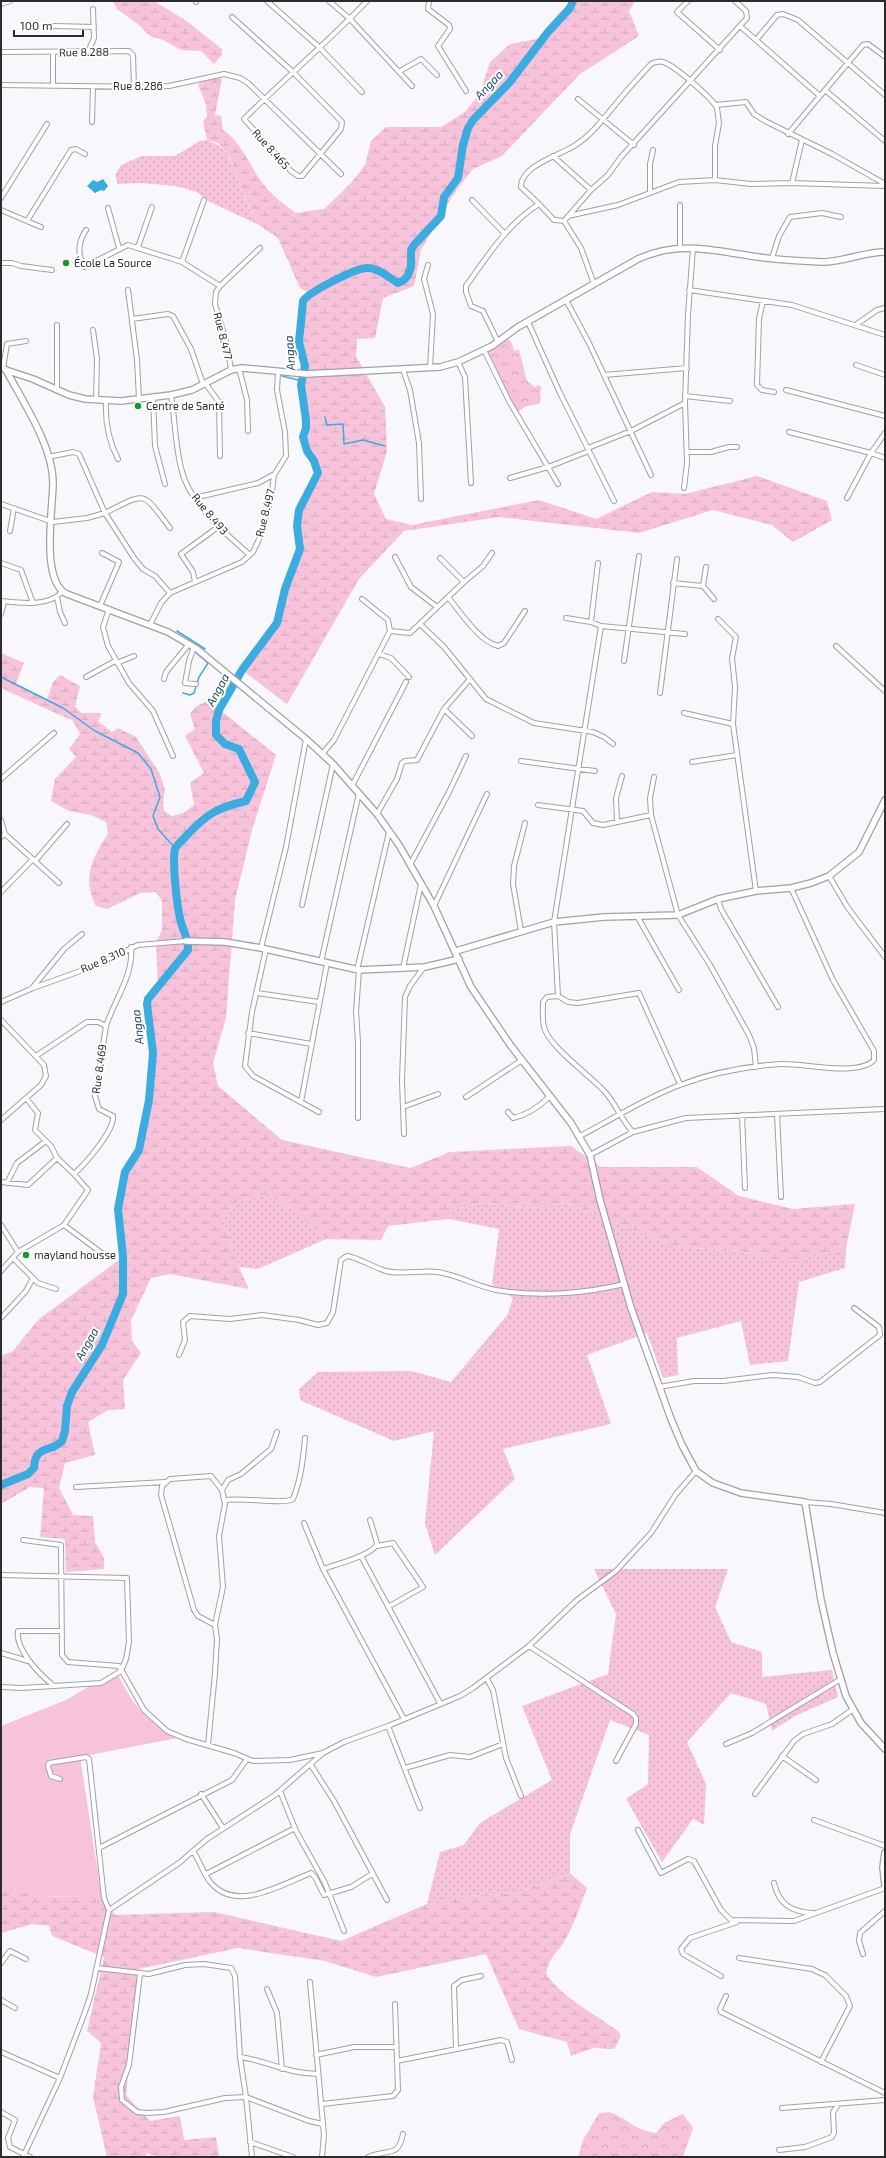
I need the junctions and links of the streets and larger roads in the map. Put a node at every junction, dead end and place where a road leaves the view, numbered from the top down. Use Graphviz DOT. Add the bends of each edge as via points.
graph roads {
  1 [pos="10,1"];
  2 [pos="267,1"];
  3 [pos="329,1"];
  4 [pos="368,1"];
  5 [pos="429,1"];
  6 [pos="688,1"];
  7 [pos="735,1"];
  8 [pos="1,4"];
  9 [pos="93,9"];
  10 [pos="232,17"];
  11 [pos="350,19"];
  12 [pos="54,26"];
  13 [pos="740,26"];
  14 [pos="94,27"];
  15 [pos="756,40"];
  16 [pos="319,47"];
  17 [pos="720,50"];
  18 [pos="1,52"];
  19 [pos="53,52"];
  20 [pos="88,52"];
  21 [pos="884,56"];
  22 [pos="848,63"];
  23 [pos="400,71"];
  24 [pos="293,72"];
  25 [pos="437,75"];
  26 [pos="691,82"];
  27 [pos="1,85"];
  28 [pos="53,86"];
  29 [pos="93,86"];
  30 [pos="412,86"];
  31 [pos="134,87"];
  32 [pos="825,90"];
  33 [pos="466,91"];
  34 [pos="362,92"];
  35 [pos="885,95"];
  36 [pos="820,96"];
  37 [pos="265,98"];
  38 [pos="578,99"];
  39 [pos="716,106"];
  40 [pos="603,120"];
  41 [pos="92,122"];
  42 [pos="47,124"];
  43 [pos="788,134"];
  44 [pos="802,140"];
  45 [pos="885,141"];
  46 [pos="634,145"];
  47 [pos="653,150"];
  48 [pos="85,154"];
  49 [pos="320,154"];
  50 [pos="553,156"];
  51 [pos="341,174"];
  52 [pos="715,180"];
  53 [pos="792,183"];
  54 [pos="885,185"];
  55 [pos="591,190"];
  56 [pos="650,192"];
  57 [pos="1,198"];
  58 [pos="204,200"];
  59 [pos="472,200"];
  60 [pos="539,204"];
  61 [pos="680,205"];
  62 [pos="152,207"];
  63 [pos="108,208"];
  64 [pos="1,210"];
  65 [pos="568,216"];
  66 [pos="841,217"];
  67 [pos="27,221"];
  68 [pos="564,221"];
  69 [pos="42,227"];
  70 [pos="86,230"];
  71 [pos="505,234"];
  72 [pos="138,247"];
  73 [pos="119,248"];
  74 [pos="260,248"];
  75 [pos="693,248"];
  76 [pos="680,249"];
  77 [pos="885,252"];
  78 [pos="772,258"];
  79 [pos="182,262"];
  80 [pos="1,263"];
  81 [pos="428,265"];
  82 [pos="52,270"];
  83 [pos="594,284"];
  84 [pos="220,286"];
  85 [pos="128,290"];
  86 [pos="690,290"];
  87 [pos="566,300"];
  88 [pos="763,301"];
  89 [pos="885,308"];
  90 [pos="132,319"];
  91 [pos="528,322"];
  92 [pos="857,324"];
  93 [pos="57,325"];
  94 [pos="93,330"];
  95 [pos="885,335"];
  96 [pos="26,341"];
  97 [pos="498,342"];
  98 [pos="484,350"];
  99 [pos="458,362"];
  100 [pos="856,365"];
  101 [pos="3,368"];
  102 [pos="239,368"];
  103 [pos="430,368"];
  104 [pos="687,368"];
  105 [pos="231,370"];
  106 [pos="403,370"];
  107 [pos="278,372"];
  108 [pos="604,375"];
  109 [pos="885,375"];
  110 [pos="204,384"];
  111 [pos="57,390"];
  112 [pos="786,390"];
  113 [pos="774,392"];
  114 [pos="172,395"];
  115 [pos="686,396"];
  116 [pos="153,398"];
  117 [pos="96,400"];
  118 [pos="139,400"];
  119 [pos="106,401"];
  120 [pos="730,401"];
  121 [pos="685,403"];
  122 [pos="885,416"];
  123 [pos="631,430"];
  124 [pos="248,431"];
  125 [pos="789,432"];
  126 [pos="885,433"];
  127 [pos="737,447"];
  128 [pos="589,449"];
  129 [pos="687,452"];
  130 [pos="871,453"];
  131 [pos="220,456"];
  132 [pos="48,457"];
  133 [pos="885,458"];
  134 [pos="118,459"];
  135 [pos="548,467"];
  136 [pos="274,475"];
  137 [pos="651,475"];
  138 [pos="510,478"];
  139 [pos="471,483"];
  140 [pos="165,484"];
  141 [pos="558,484"];
  142 [pos="684,488"];
  143 [pos="194,498"];
  144 [pos="848,498"];
  145 [pos="421,499"];
  146 [pos="614,501"];
  147 [pos="1,504"];
  148 [pos="14,508"];
  149 [pos="105,513"];
  150 [pos="50,521"];
  151 [pos="218,527"];
  152 [pos="170,528"];
  153 [pos="10,531"];
  154 [pos="102,553"];
  155 [pos="492,553"];
  156 [pos="250,556"];
  157 [pos="395,556"];
  158 [pos="639,556"];
  159 [pos="440,558"];
  160 [pos="677,559"];
  161 [pos="1,563"];
  162 [pos="598,563"];
  163 [pos="706,567"];
  164 [pos="195,582"];
  165 [pos="464,582"];
  166 [pos="673,583"];
  167 [pos="703,586"];
  168 [pos="62,592"];
  169 [pos="170,593"];
  170 [pos="57,597"];
  171 [pos="448,597"];
  172 [pos="362,599"];
  173 [pos="714,599"];
  174 [pos="2,602"];
  175 [pos="33,603"];
  176 [pos="100,606"];
  177 [pos="437,607"];
  178 [pos="109,609"];
  179 [pos="525,611"];
  180 [pos="1,614"];
  181 [pos="566,618"];
  182 [pos="718,619"];
  183 [pos="592,622"];
  184 [pos="65,623"];
  185 [pos="150,625"];
  186 [pos="421,625"];
  187 [pos="601,626"];
  188 [pos="629,629"];
  189 [pos="390,631"];
  190 [pos="667,632"];
  191 [pos="685,634"];
  192 [pos="191,646"];
  193 [pos="836,646"];
  194 [pos="379,654"];
  195 [pos="134,656"];
  196 [pos="624,661"];
  197 [pos="116,662"];
  198 [pos="86,677"];
  199 [pos="410,677"];
  200 [pos="164,679"];
  201 [pos="470,680"];
  202 [pos="406,682"];
  203 [pos="196,684"];
  204 [pos="885,691"];
  205 [pos="660,693"];
  206 [pos="444,709"];
  207 [pos="684,713"];
  208 [pos="733,724"];
  209 [pos="583,731"];
  210 [pos="54,733"];
  211 [pos="472,736"];
  212 [pos="306,739"];
  213 [pos="613,744"];
  214 [pos="322,754"];
  215 [pos="737,755"];
  216 [pos="173,756"];
  217 [pos="466,756"];
  218 [pos="521,761"];
  219 [pos="692,762"];
  220 [pos="333,764"];
  221 [pos="577,768"];
  222 [pos="595,770"];
  223 [pos="622,776"];
  224 [pos="654,776"];
  225 [pos="1,779"];
  226 [pos="352,786"];
  227 [pos="358,793"];
  228 [pos="487,794"];
  229 [pos="885,800"];
  230 [pos="538,805"];
  231 [pos="572,809"];
  232 [pos="377,814"];
  233 [pos="651,815"];
  234 [pos="1,820"];
  235 [pos="617,822"];
  236 [pos="525,823"];
  237 [pos="67,824"];
  238 [pos="389,832"];
  239 [pos="3,836"];
  240 [pos="34,860"];
  241 [pos="410,865"];
  242 [pos="829,876"];
  243 [pos="59,883"];
  244 [pos="421,884"];
  245 [pos="791,888"];
  246 [pos="756,891"];
  247 [pos="1,892"];
  248 [pos="718,899"];
  249 [pos="302,905"];
  250 [pos="434,906"];
  251 [pos="678,915"];
  252 [pos="637,916"];
  253 [pos="554,922"];
  254 [pos="521,931"];
  255 [pos="82,934"];
  256 [pos="186,941"];
  257 [pos="131,947"];
  258 [pos="264,948"];
  259 [pos="456,951"];
  260 [pos="885,957"];
  261 [pos="459,959"];
  262 [pos="324,962"];
  263 [pos="425,966"];
  264 [pos="403,968"];
  265 [pos="358,970"];
  266 [pos="33,988"];
  267 [pos="679,990"];
  268 [pos="257,993"];
  269 [pos="558,996"];
  270 [pos="1,1002"];
  271 [pos="320,1002"];
  272 [pos="778,1007"];
  273 [pos="1,1020"];
  274 [pos="106,1026"];
  275 [pos="248,1033"];
  276 [pos="311,1044"];
  277 [pos="36,1056"];
  278 [pos="522,1060"];
  279 [pos="756,1067"];
  280 [pos="680,1084"];
  281 [pos="438,1094"];
  282 [pos="550,1096"];
  283 [pos="466,1097"];
  284 [pos="26,1098"];
  285 [pos="301,1102"];
  286 [pos="403,1107"];
  287 [pos="885,1109"];
  288 [pos="319,1112"];
  289 [pos="508,1112"];
  290 [pos="778,1114"];
  291 [pos="620,1115"];
  292 [pos="742,1115"];
  293 [pos="358,1118"];
  294 [pos="1,1120"];
  295 [pos="633,1132"];
  296 [pos="404,1134"];
  297 [pos="580,1136"];
  298 [pos="46,1142"];
  299 [pos="590,1155"];
  300 [pos="57,1158"];
  301 [pos="74,1174"];
  302 [pos="1,1182"];
  303 [pos="7,1182"];
  304 [pos="745,1188"];
  305 [pos="781,1197"];
  306 [pos="1,1225"];
  307 [pos="64,1225"];
  308 [pos="18,1252"];
  309 [pos="107,1257"];
  310 [pos="14,1259"];
  311 [pos="1,1272"];
  312 [pos="33,1278"];
  313 [pos="624,1284"];
  314 [pos="56,1288"];
  315 [pos="854,1308"];
  316 [pos="1,1318"];
  317 [pos="179,1355"];
  318 [pos="659,1387"];
  319 [pos="277,1432"];
  320 [pos="304,1438"];
  321 [pos="696,1471"];
  322 [pos="165,1482"];
  323 [pos="76,1487"];
  324 [pos="222,1490"];
  325 [pos="225,1500"];
  326 [pos="805,1502"];
  327 [pos="885,1513"];
  328 [pos="370,1520"];
  329 [pos="304,1523"];
  330 [pos="23,1540"];
  331 [pos="377,1546"];
  332 [pos="361,1556"];
  333 [pos="323,1569"];
  334 [pos="1,1575"];
  335 [pos="63,1576"];
  336 [pos="388,1607"];
  337 [pos="215,1625"];
  338 [pos="62,1631"];
  339 [pos="530,1646"];
  340 [pos="1,1653"];
  341 [pos="28,1661"];
  342 [pos="121,1672"];
  343 [pos="487,1678"];
  344 [pos="841,1680"];
  345 [pos="53,1685"];
  346 [pos="1,1687"];
  347 [pos="440,1702"];
  348 [pos="852,1710"];
  349 [pos="404,1719"];
  350 [pos="388,1726"];
  351 [pos="503,1744"];
  352 [pos="726,1744"];
  353 [pos="208,1745"];
  354 [pos="885,1749"];
  355 [pos="323,1753"];
  356 [pos="782,1756"];
  357 [pos="247,1759"];
  358 [pos="616,1761"];
  359 [pos="311,1765"];
  360 [pos="406,1768"];
  361 [pos="60,1779"];
  362 [pos="816,1780"];
  363 [pos="280,1791"];
  364 [pos="201,1794"];
  365 [pos="755,1794"];
  366 [pos="521,1796"];
  367 [pos="420,1808"];
  368 [pos="814,1820"];
  369 [pos="223,1828"];
  370 [pos="295,1828"];
  371 [pos="638,1830"];
  372 [pos="885,1846"];
  373 [pos="99,1848"];
  374 [pos="193,1851"];
  375 [pos="885,1853"];
  376 [pos="206,1874"];
  377 [pos="372,1874"];
  378 [pos="774,1883"];
  379 [pos="885,1887"];
  380 [pos="330,1893"];
  381 [pos="387,1900"];
  382 [pos="109,1910"];
  383 [pos="885,1911"];
  384 [pos="814,1913"];
  385 [pos="737,1922"];
  386 [pos="344,1931"];
  387 [pos="863,1954"];
  388 [pos="26,1958"];
  389 [pos="739,1958"];
  390 [pos="1,1963"];
  391 [pos="97,1968"];
  392 [pos="140,1974"];
  393 [pos="481,1976"];
  394 [pos="721,1976"];
  395 [pos="310,1982"];
  396 [pos="267,1989"];
  397 [pos="726,1996"];
  398 [pos="1,2000"];
  399 [pos="395,2004"];
  400 [pos="15,2008"];
  401 [pos="396,2047"];
  402 [pos="456,2048"];
  403 [pos="1,2052"];
  404 [pos="316,2055"];
  405 [pos="240,2056"];
  406 [pos="397,2060"];
  407 [pos="512,2060"];
  408 [pos="821,2062"];
  409 [pos="282,2069"];
  410 [pos="318,2074"];
  411 [pos="60,2078"];
  412 [pos="885,2093"];
  413 [pos="246,2097"];
  414 [pos="885,2100"];
  415 [pos="322,2104"];
  416 [pos="839,2105"];
  417 [pos="782,2108"];
  418 [pos="1,2112"];
  419 [pos="323,2124"];
  420 [pos="403,2134"];
  421 [pos="250,2142"];
  422 [pos="779,2150"];
  423 [pos="24,2156"];
  424 [pos="30,2157"];
  425 [pos="252,2157"];
  426 [pos="293,2157"];
  427 [pos="322,2157"];
  428 [pos="368,2157"];
  1 -- 8 [label="street"];
  2 -- 16 [label="street"];
  3 -- 11 [label="street"];
  4 -- 11 [label="street, Rue 8.465"];
  5 -- 33 [label="street" via="428,9 448,25 450,30 438,46"];
  6 -- 17 [label="street" via="677,12"];
  7 -- 13 [label="street" via="748,15"];
  9 -- 14 [label="street"];
  10 -- 24 [label="street"];
  11 -- 16 [label="street, Rue 8.465"];
  11 -- 23 [label="street"];
  12 -- 14 [label="street"];
  13 -- 15 [label="street"];
  13 -- 17 [label="street"];
  14 -- 20 [label="street" via="94,40"];
  15 -- 22 [label="street" via="774,17 783,14 803,23"];
  15 -- 36 [label="street"];
  16 -- 24 [label="street, Rue 8.465"];
  16 -- 34 [label="street"];
  17 -- 26 [label="street"];
  18 -- 19 [label="street, Rue 8.288"];
  19 -- 20 [label="street, Rue 8.288"];
  19 -- 28 [label="street"];
  20 -- 31 [label="street, Rue 8.288" via="132,52"];
  21 -- 22 [label="street" via="864,44"];
  22 -- 32 [label="street"];
  22 -- 35 [label="street"];
  23 -- 25 [label="street" via="421,59"];
  23 -- 30 [label="street"];
  24 -- 37 [label="street, Rue 8.465"];
  24 -- 49 [label="street, Rue 8.465" via="342,122 341,129"];
  26 -- 39 [label="street"];
  26 -- 40 [label="street" via="665,63 657,61 651,64"];
  26 -- 46 [label="street"];
  27 -- 28 [label="street, Rue 8.286"];
  28 -- 29 [label="street, Rue 8.286"];
  29 -- 31 [label="street, Rue 8.286"];
  29 -- 41 [label="street"];
  31 -- 37 [label="street, Rue 8.286" via="169,86 224,74 240,78"];
  32 -- 36 [label="street"];
  32 -- 45 [label="street"];
  36 -- 43 [label="street"];
  37 -- 49 [label="street, Rue 8.286"];
  37 -- 49 [label="street, Rue 8.465" via="244,119 291,171 302,176"];
  38 -- 40 [label="street"];
  39 -- 43 [label="street" via="746,102 758,117"];
  39 -- 52 [label="street" via="719,123 715,146"];
  40 -- 46 [label="street"];
  40 -- 50 [label="street" via="575,146"];
  42 -- 57 [label="street"];
  43 -- 44 [label="street"];
  44 -- 53 [label="street"];
  44 -- 54 [label="street"];
  46 -- 55 [label="street"];
  47 -- 56 [label="street"];
  48 -- 67 [label="street" via="76,149 71,150"];
  49 -- 51 [label="street, Rue 8.286"];
  50 -- 55 [label="street"];
  50 -- 60 [label="street" via="536,166 521,184"];
  52 -- 53 [label="street" via="751,184"];
  52 -- 56 [label="street" via="680,182"];
  53 -- 54 [label="street"];
  55 -- 65 [label="street"];
  56 -- 65 [label="street" via="602,210"];
  58 -- 79 [label="street"];
  59 -- 71 [label="street"];
  60 -- 68 [label="street" via="554,220"];
  60 -- 71 [label="street" via="528,211"];
  61 -- 76 [label="street"];
  62 -- 72 [label="street"];
  63 -- 73 [label="street"];
  64 -- 67 [label="street"];
  65 -- 68 [label="street"];
  66 -- 78 [label="street" via="822,213 790,217 779,236"];
  67 -- 69 [label="street"];
  68 -- 83 [label="street" via="581,248"];
  70 -- 73 [label="street" via="79,241 83,267"];
  71 -- 97 [label="street" via="486,257 466,289 471,306 483,311"];
  72 -- 73 [label="street" via="128,245"];
  72 -- 79 [label="street"];
  74 -- 84 [label="street"];
  75 -- 76 [label="street"];
  75 -- 78 [label="street" via="709,248"];
  75 -- 86 [label="street"];
  76 -- 83 [label="street" via="654,252"];
  77 -- 78 [label="street" via="868,253 832,262"];
  79 -- 84 [label="street"];
  80 -- 82 [label="street"];
  81 -- 103 [label="street" via="424,280 433,314"];
  83 -- 87 [label="street"];
  84 -- 105 [label="street, Rue 8.477" via="216,292 215,304 227,344"];
  85 -- 90 [label="street"];
  86 -- 88 [label="street"];
  86 -- 104 [label="street"];
  87 -- 91 [label="street"];
  87 -- 108 [label="street"];
  88 -- 92 [label="street" via="792,305"];
  88 -- 113 [label="street" via="759,319 757,385 762,390"];
  89 -- 92 [label="street" via="877,310"];
  90 -- 110 [label="street" via="168,314 173,316 191,349"];
  90 -- 118 [label="street"];
  91 -- 97 [label="street"];
  91 -- 128 [label="street"];
  92 -- 95 [label="street"];
  93 -- 111 [label="street"];
  94 -- 117 [label="street" via="97,360"];
  96 -- 101 [label="street" via="7,344"];
  97 -- 98 [label="street"];
  98 -- 99 [label="street"];
  98 -- 135 [label="street" via="509,401"];
  99 -- 103 [label="street"];
  99 -- 139 [label="street" via="465,377"];
  100 -- 109 [label="street"];
  101 -- 111 [label="street"];
  101 -- 132 [label="street" via="39,434"];
  102 -- 105 [label="street"];
  102 -- 107 [label="street"];
  102 -- 124 [label="street" via="247,400"];
  103 -- 106 [label="street"];
  104 -- 108 [label="street"];
  104 -- 115 [label="street"];
  105 -- 110 [label="street"];
  106 -- 107 [label="street" via="304,374"];
  106 -- 145 [label="street" via="409,387 419,443"];
  107 -- 136 [label="street, Rue 8.497" via="277,390 285,432 286,456"];
  108 -- 123 [label="street"];
  110 -- 114 [label="street"];
  110 -- 131 [label="street" via="218,402"];
  111 -- 117 [label="street" via="77,398"];
  112 -- 122 [label="street"];
  114 -- 116 [label="street"];
  114 -- 143 [label="street, Rue 8.493" via="181,469"];
  115 -- 120 [label="street"];
  115 -- 121 [label="street"];
  116 -- 118 [label="street"];
  116 -- 140 [label="street" via="155,446"];
  117 -- 119 [label="street"];
  118 -- 119 [label="street"];
  119 -- 134 [label="street" via="105,417 109,437"];
  121 -- 123 [label="street"];
  121 -- 129 [label="street"];
  123 -- 128 [label="street"];
  123 -- 137 [label="street"];
  125 -- 130 [label="street"];
  126 -- 130 [label="street"];
  127 -- 129 [label="street" via="711,452"];
  128 -- 135 [label="street"];
  128 -- 146 [label="street"];
  129 -- 142 [label="street"];
  130 -- 133 [label="street"];
  130 -- 144 [label="street"];
  132 -- 149 [label="street" via="73,452 79,454"];
  132 -- 150 [label="street" via="53,482"];
  135 -- 138 [label="street"];
  135 -- 141 [label="street"];
  136 -- 143 [label="street" via="258,483"];
  136 -- 156 [label="street, Rue 8.497" via="271,500 260,538"];
  143 -- 151 [label="street, Rue 8.493"];
  147 -- 148 [label="street"];
  148 -- 150 [label="street"];
  148 -- 153 [label="street"];
  149 -- 150 [label="street" via="58,523"];
  149 -- 152 [label="street" via="137,497 145,498"];
  149 -- 169 [label="street" via="134,558"];
  150 -- 168 [label="street" via="55,583"];
  151 -- 156 [label="street, Rue 8.493"];
  151 -- 164 [label="street" via="181,554 193,572"];
  154 -- 176 [label="street" via="119,562"];
  155 -- 165 [label="street" via="483,566"];
  156 -- 164 [label="street" via="242,562"];
  157 -- 177 [label="street" via="411,587"];
  158 -- 188 [label="street"];
  159 -- 165 [label="street"];
  160 -- 166 [label="street"];
  161 -- 175 [label="street" via="21,570"];
  162 -- 183 [label="street"];
  163 -- 167 [label="street"];
  164 -- 169 [label="street"];
  165 -- 171 [label="street"];
  166 -- 167 [label="street"];
  166 -- 190 [label="street"];
  167 -- 173 [label="street"];
  168 -- 170 [label="street"];
  168 -- 176 [label="street"];
  169 -- 185 [label="street" via="161,603"];
  170 -- 175 [label="street"];
  170 -- 184 [label="street"];
  171 -- 177 [label="street"];
  171 -- 179 [label="street" via="488,642 498,646 504,643"];
  172 -- 189 [label="street" via="388,620"];
  174 -- 175 [label="street"];
  174 -- 180 [label="street"];
  176 -- 178 [label="street"];
  177 -- 186 [label="street"];
  178 -- 185 [label="street"];
  178 -- 197 [label="street" via="104,632"];
  181 -- 183 [label="street"];
  182 -- 208 [label="street" via="736,637 732,658 735,687"];
  183 -- 187 [label="street"];
  185 -- 192 [label="street"];
  186 -- 189 [label="street" via="408,634"];
  186 -- 201 [label="street" via="444,647"];
  187 -- 188 [label="street"];
  187 -- 209 [label="street"];
  188 -- 190 [label="street"];
  188 -- 196 [label="street"];
  189 -- 194 [label="street"];
  190 -- 191 [label="street"];
  190 -- 205 [label="street"];
  192 -- 200 [label="street" via="166,672"];
  192 -- 203 [label="street" via="185,683"];
  192 -- 212 [label="street"];
  193 -- 204 [label="street"];
  194 -- 199 [label="street" via="391,658"];
  194 -- 214 [label="street" via="334,740"];
  195 -- 197 [label="street"];
  197 -- 198 [label="street"];
  197 -- 216 [label="street" via="129,683 153,711"];
  201 -- 206 [label="street"];
  201 -- 209 [label="street" via="486,699 534,723"];
  202 -- 226 [label="street"];
  206 -- 211 [label="street"];
  206 -- 232 [label="street" via="417,760 402,763 397,779"];
  207 -- 208 [label="street"];
  208 -- 215 [label="street"];
  209 -- 213 [label="street" via="593,732"];
  209 -- 221 [label="street"];
  210 -- 225 [label="street"];
  212 -- 214 [label="street"];
  212 -- 258 [label="street"];
  214 -- 220 [label="street"];
  215 -- 219 [label="street"];
  215 -- 246 [label="street"];
  217 -- 241 [label="street"];
  218 -- 221 [label="street"];
  220 -- 226 [label="street"];
  220 -- 249 [label="street"];
  221 -- 222 [label="street"];
  221 -- 231 [label="street"];
  223 -- 235 [label="street" via="616,798"];
  224 -- 233 [label="street" via="650,798"];
  226 -- 227 [label="street"];
  227 -- 232 [label="street"];
  227 -- 262 [label="street"];
  228 -- 250 [label="street"];
  229 -- 242 [label="street" via="859,852"];
  230 -- 231 [label="street"];
  231 -- 235 [label="street" via="587,813 593,823"];
  231 -- 253 [label="street"];
  232 -- 238 [label="street"];
  233 -- 235 [label="street"];
  233 -- 251 [label="street"];
  234 -- 239 [label="street"];
  236 -- 254 [label="street" via="514,866 513,884"];
  237 -- 240 [label="street"];
  238 -- 241 [label="street"];
  238 -- 265 [label="street"];
  239 -- 240 [label="street"];
  240 -- 243 [label="street"];
  240 -- 247 [label="street"];
  241 -- 244 [label="street"];
  242 -- 245 [label="street"];
  242 -- 260 [label="street" via="848,908"];
  244 -- 250 [label="street"];
  244 -- 264 [label="street"];
  245 -- 246 [label="street"];
  245 -- 279 [label="street" via="833,980 875,1055 871,1062 858,1067 782,1064"];
  246 -- 248 [label="street"];
  248 -- 251 [label="street"];
  248 -- 272 [label="street" via="721,909"];
  250 -- 259 [label="street"];
  251 -- 252 [label="street"];
  251 -- 279 [label="street" via="710,964 750,1035"];
  252 -- 253 [label="street"];
  252 -- 267 [label="street"];
  253 -- 254 [label="street"];
  253 -- 269 [label="street"];
  254 -- 259 [label="street"];
  255 -- 266 [label="street" via="64,949"];
  256 -- 257 [label="street, Rue 8.310"];
  256 -- 258 [label="street" via="226,942"];
  257 -- 266 [label="street, Rue 8.310" via="96,965"];
  257 -- 274 [label="street" via="132,962"];
  258 -- 262 [label="street"];
  258 -- 268 [label="street"];
  259 -- 261 [label="street"];
  261 -- 263 [label="street"];
  261 -- 278 [label="street" via="471,987"];
  262 -- 265 [label="street"];
  262 -- 271 [label="street"];
  263 -- 264 [label="street"];
  263 -- 286 [label="street" via="405,997"];
  264 -- 265 [label="street"];
  265 -- 293 [label="street"];
  266 -- 270 [label="street, Rue 8.310"];
  268 -- 271 [label="street"];
  268 -- 275 [label="street"];
  269 -- 280 [label="street" via="568,1002 578,1003 639,993"];
  269 -- 291 [label="street" via="547,998 543,1002 546,1032 565,1055 613,1101"];
  271 -- 276 [label="street"];
  273 -- 277 [label="street"];
  274 -- 277 [label="street" via="98,1022 87,1022"];
  274 -- 301 [label="street, Rue 8.469" via="95,1096 99,1109 113,1116 113,1123"];
  275 -- 276 [label="street"];
  275 -- 285 [label="street" via="245,1058 248,1070 253,1076"];
  276 -- 285 [label="street"];
  277 -- 284 [label="street" via="44,1065 46,1076 41,1085"];
  278 -- 282 [label="street"];
  278 -- 283 [label="street"];
  279 -- 280 [label="street"];
  280 -- 291 [label="street"];
  281 -- 286 [label="street"];
  282 -- 289 [label="street" via="539,1107 523,1116 513,1118"];
  282 -- 297 [label="street"];
  284 -- 294 [label="street"];
  284 -- 298 [label="street" via="38,1113 35,1130"];
  285 -- 288 [label="street"];
  286 -- 296 [label="street"];
  287 -- 290 [label="street"];
  290 -- 292 [label="street"];
  290 -- 305 [label="street"];
  291 -- 295 [label="street"];
  291 -- 297 [label="street"];
  292 -- 295 [label="street" via="686,1118"];
  292 -- 304 [label="street"];
  295 -- 299 [label="street"];
  297 -- 299 [label="street"];
  298 -- 300 [label="street"];
  298 -- 303 [label="street" via="17,1163"];
  299 -- 313 [label="street"];
  300 -- 301 [label="street"];
  300 -- 303 [label="street" via="28,1186"];
  301 -- 307 [label="street" via="88,1190"];
  302 -- 303 [label="street"];
  306 -- 308 [label="street"];
  307 -- 308 [label="street"];
  307 -- 309 [label="street"];
  308 -- 310 [label="street"];
  310 -- 311 [label="street"];
  310 -- 312 [label="street"];
  312 -- 314 [label="street" via="45,1286"];
  312 -- 316 [label="street" via="26,1291"];
  313 -- 317 [label="street" via="568,1292 496,1290 440,1272 385,1271 347,1256 341,1260 333,1312 326,1323 318,1325 262,1315 230,1319 190,1316 183,1322 185,1340"];
  313 -- 318 [label="street"];
  315 -- 318 [label="street" via="879,1327 880,1335 820,1382 773,1375 714,1382 694,1381"];
  318 -- 321 [label="street" via="682,1445"];
  319 -- 324 [label="street" via="271,1449 241,1474 228,1480"];
  320 -- 325 [label="street" via="299,1484 293,1498 284,1503 247,1498"];
  321 -- 326 [label="street" via="713,1483 741,1493"];
  321 -- 339 [label="street" via="676,1494 650,1533 616,1571 577,1600"];
  322 -- 323 [label="street"];
  322 -- 324 [label="street" via="170,1479 204,1475 215,1479"];
  322 -- 337 [label="street" via="161,1495 192,1604 198,1616"];
  324 -- 325 [label="street"];
  325 -- 337 [label="street" via="219,1536 223,1587"];
  326 -- 327 [label="street"];
  326 -- 344 [label="street" via="821,1600"];
  328 -- 331 [label="street"];
  329 -- 333 [label="street"];
  330 -- 335 [label="street" via="60,1544"];
  331 -- 332 [label="street"];
  331 -- 336 [label="street" via="393,1543 423,1587"];
  332 -- 333 [label="street"];
  332 -- 336 [label="street"];
  333 -- 349 [label="street"];
  334 -- 335 [label="street"];
  335 -- 338 [label="street"];
  335 -- 342 [label="street" via="127,1578 129,1642"];
  336 -- 347 [label="street"];
  337 -- 353 [label="street" via="216,1673"];
  338 -- 341 [label="street" via="18,1631"];
  338 -- 342 [label="street" via="62,1655 68,1662 116,1664"];
  339 -- 343 [label="street"];
  339 -- 358 [label="street" via="636,1718 636,1724"];
  340 -- 341 [label="street"];
  341 -- 345 [label="street"];
  342 -- 345 [label="street" via="102,1682"];
  342 -- 353 [label="street" via="144,1710 156,1722 167,1731"];
  343 -- 347 [label="street" via="460,1696"];
  343 -- 351 [label="street" via="493,1690"];
  344 -- 348 [label="street"];
  344 -- 352 [label="street" via="752,1733"];
  345 -- 346 [label="street" via="29,1688"];
  347 -- 349 [label="street"];
  348 -- 354 [label="street" via="861,1724"];
  348 -- 356 [label="street" via="832,1724 803,1734"];
  349 -- 350 [label="street"];
  350 -- 355 [label="street" via="344,1742"];
  350 -- 360 [label="street"];
  351 -- 360 [label="street" via="470,1757 450,1755"];
  351 -- 366 [label="street"];
  353 -- 357 [label="street"];
  355 -- 357 [label="street" via="290,1760 263,1762"];
  355 -- 359 [label="street"];
  356 -- 362 [label="street"];
  356 -- 365 [label="street"];
  357 -- 364 [label="street" via="232,1780"];
  359 -- 363 [label="street"];
  359 -- 377 [label="street" via="334,1801"];
  360 -- 367 [label="street"];
  361 -- 373 [label="street" via="51,1776 49,1763 74,1758 89,1759"];
  363 -- 369 [label="street"];
  363 -- 370 [label="street"];
  364 -- 369 [label="street"];
  364 -- 373 [label="street"];
  368 -- 372 [label="street"];
  369 -- 374 [label="street"];
  370 -- 376 [label="street"];
  370 -- 380 [label="street"];
  371 -- 385 [label="street" via="659,1872 666,1872 688,1859 694,1861 721,1910 727,1918"];
  373 -- 382 [label="street" via="104,1898"];
  374 -- 376 [label="street"];
  374 -- 382 [label="street"];
  375 -- 379 [label="street"];
  376 -- 380 [label="street" via="219,1891 231,1896 255,1896 311,1873 324,1895"];
  377 -- 380 [label="street" via="351,1887"];
  377 -- 381 [label="street"];
  378 -- 384 [label="street" via="781,1901 788,1908"];
  379 -- 384 [label="street"];
  380 -- 386 [label="street"];
  382 -- 391 [label="street"];
  383 -- 387 [label="street" via="860,1934 858,1941"];
  384 -- 385 [label="street" via="794,1921"];
  385 -- 394 [label="street" via="690,1938 681,1949 683,1954"];
  388 -- 390 [label="street" via="10,1951"];
  389 -- 408 [label="street" via="812,1969 825,1975 850,2001 850,2006"];
  391 -- 392 [label="street"];
  391 -- 411 [label="street" via="91,1994"];
  392 -- 405 [label="street" via="185,1965 204,1964 231,1968 235,1976"];
  392 -- 413 [label="street" via="130,2064 121,2087 122,2100 137,2112 148,2113 164,2112 225,2098"];
  393 -- 402 [label="street" via="462,1980 454,1986"];
  395 -- 404 [label="street"];
  396 -- 409 [label="street" via="277,2013"];
  397 -- 408 [label="street" via="721,2012"];
  398 -- 400 [label="street"];
  399 -- 401 [label="street"];
  401 -- 404 [label="street" via="354,2047"];
  401 -- 406 [label="street"];
  402 -- 406 [label="street"];
  402 -- 407 [label="street" via="505,2040"];
  403 -- 411 [label="street"];
  404 -- 410 [label="street"];
  405 -- 409 [label="street"];
  405 -- 413 [label="street"];
  406 -- 415 [label="street" via="396,2094"];
  408 -- 412 [label="street"];
  409 -- 410 [label="street"];
  410 -- 415 [label="street"];
  411 -- 423 [label="street"];
  413 -- 419 [label="street"];
  413 -- 421 [label="street"];
  414 -- 416 [label="street"];
  415 -- 419 [label="street"];
  416 -- 417 [label="street"];
  416 -- 422 [label="street" via="833,2112 832,2137 805,2147"];
  418 -- 423 [label="street" via="15,2120 8,2138 10,2147"];
  419 -- 427 [label="street" via="325,2144"];
  420 -- 428 [label="street" via="398,2153"];
  421 -- 425 [label="street"];
  421 -- 426 [label="street"];
  423 -- 424 [label="street"];
}
